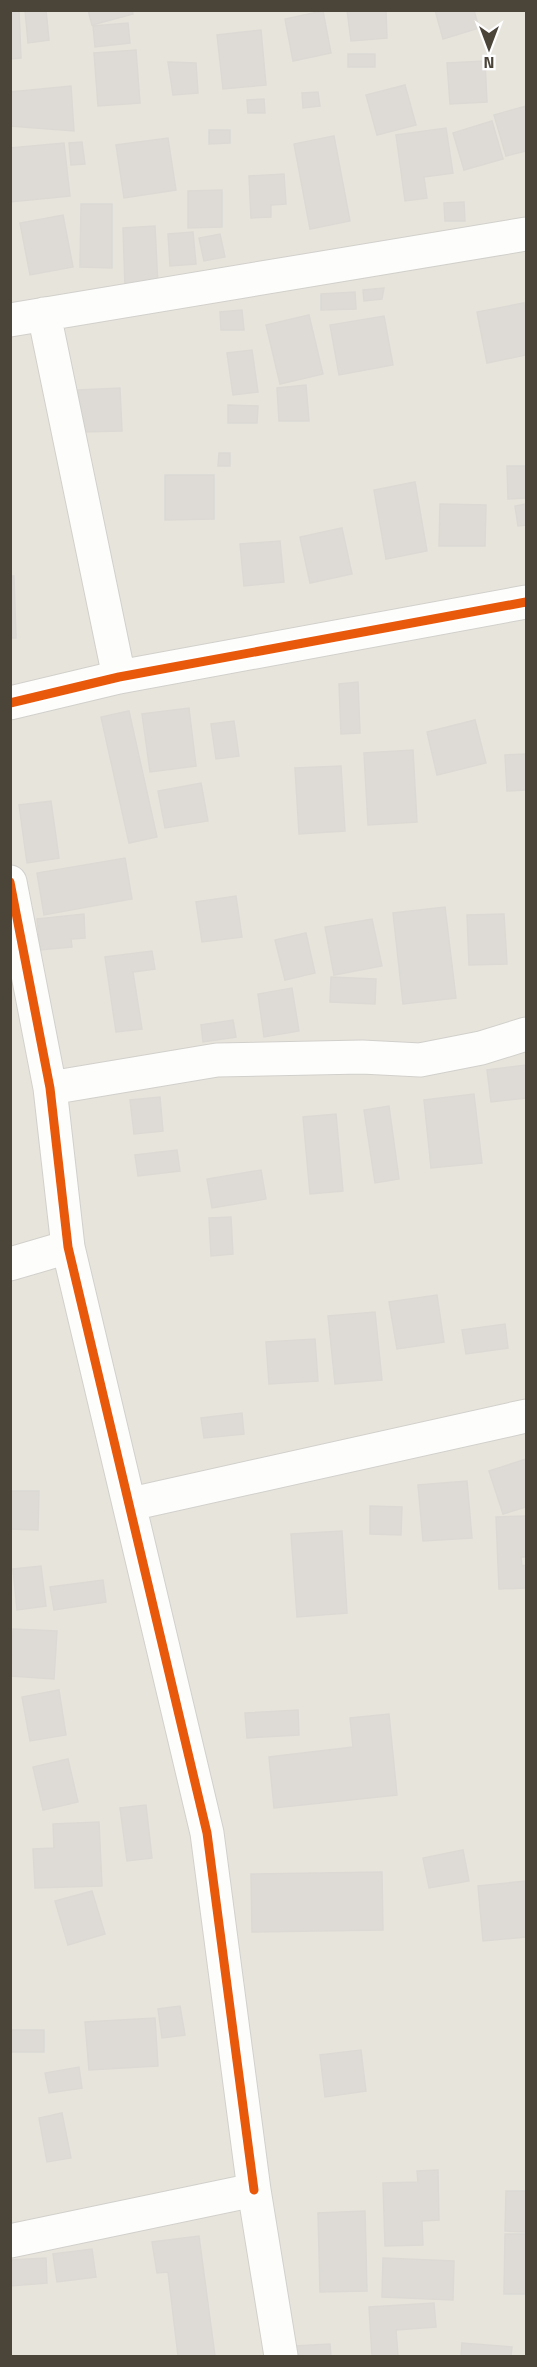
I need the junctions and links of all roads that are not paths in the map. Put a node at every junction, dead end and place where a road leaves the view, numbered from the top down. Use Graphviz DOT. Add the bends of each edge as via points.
graph roads {
  1 [pos="526,234"];
  2 [pos="44,314"];
  3 [pos="10,321"];
  4 [pos="526,602"];
  5 [pos="119,677"];
  6 [pos="10,703"];
  7 [pos="10,882"];
  8 [pos="526,1034"];
  9 [pos="50,1088"];
  10 [pos="68,1248"];
  11 [pos="10,1264"];
  12 [pos="526,1416"];
  13 [pos="131,1504"];
  14 [pos="254,2190"];
  15 [pos="10,2241"];
  16 [pos="281,2356"];
  1 -- 2 [label="street"];
  2 -- 3 [label="street"];
  2 -- 5 [label="street"];
  4 -- 5 [label="street"];
  5 -- 6 [label="street"];
  7 -- 9 [label="street"];
  8 -- 9 [label="street" via="482,1048 420,1060 217,1060"];
  9 -- 10 [label="street"];
  10 -- 11 [label="street"];
  10 -- 13 [label="street"];
  12 -- 13 [label="street"];
  13 -- 14 [label="street" via="207,1833"];
  14 -- 15 [label="street"];
  14 -- 16 [label="street"];
}
